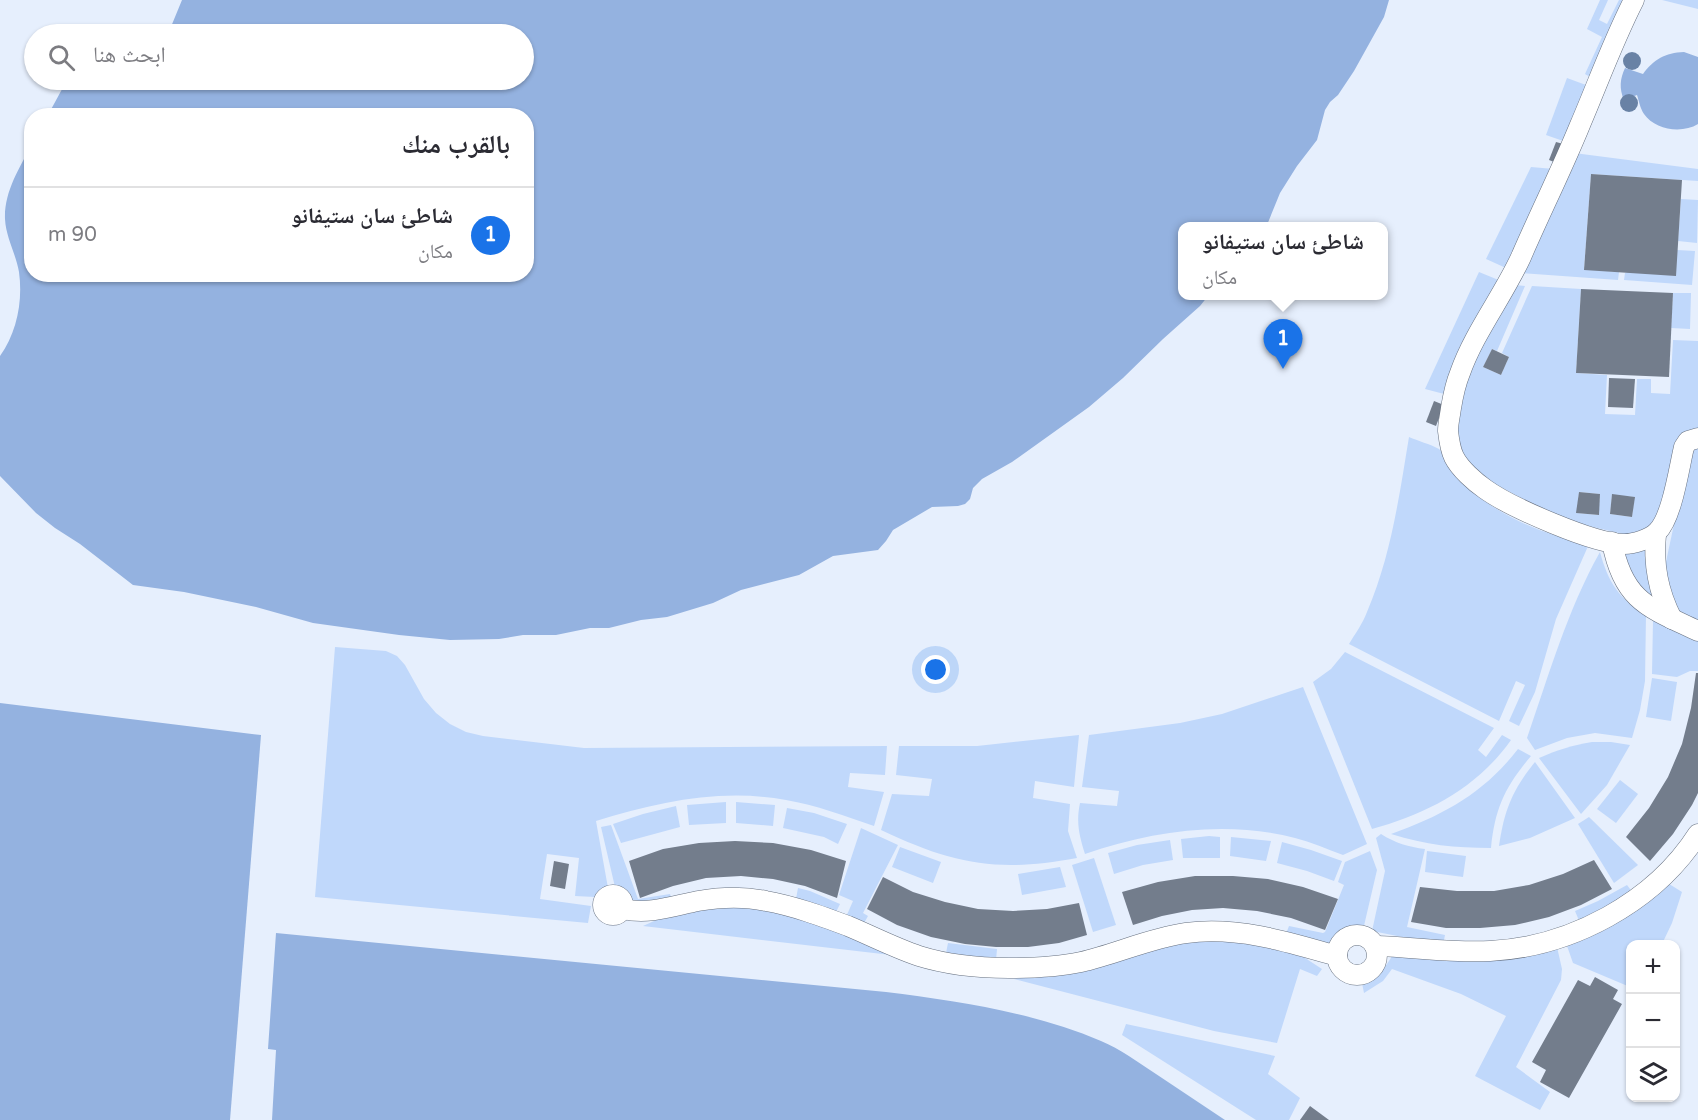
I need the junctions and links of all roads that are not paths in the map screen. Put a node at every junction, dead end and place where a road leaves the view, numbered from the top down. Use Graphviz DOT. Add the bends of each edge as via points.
graph roads {
  1 [pos="1634,0"];
  2 [pos="1698,438"];
  3 [pos="1656,534"];
  4 [pos="1612,542"];
  5 [pos="1672,619"];
  6 [pos="1698,631"];
  7 [pos="1698,834"];
  8 [pos="622,909"];
  9 [pos="1375,946"];
  10 [pos="1337,956"];
  1 -- 4 [label="street" via="1511,278 1460,373 1448,427 1454,458 1486,490 1561,526"];
  2 -- 3 [label="street" via="1684,447 1668,513"];
  3 -- 4 [label="street" via="1625,544"];
  3 -- 5 [label="street" via="1659,586"];
  4 -- 5 [label="street" via="1623,579 1649,607"];
  5 -- 6 [label="street"];
  7 -- 9 [label="street" via="1640,896 1605,919 1566,935 1518,949 1492,951"];
  8 -- 10 [label="street" via="643,912 728,897 766,901 801,909 919,956 998,968 1079,962 1152,940 1207,931 1274,939"];
  9 -- 10 [label="street" via="1359,934 1346,938"];
  9 -- 10 [label="street" via="1377,958 1365,973 1347,972"];
}
